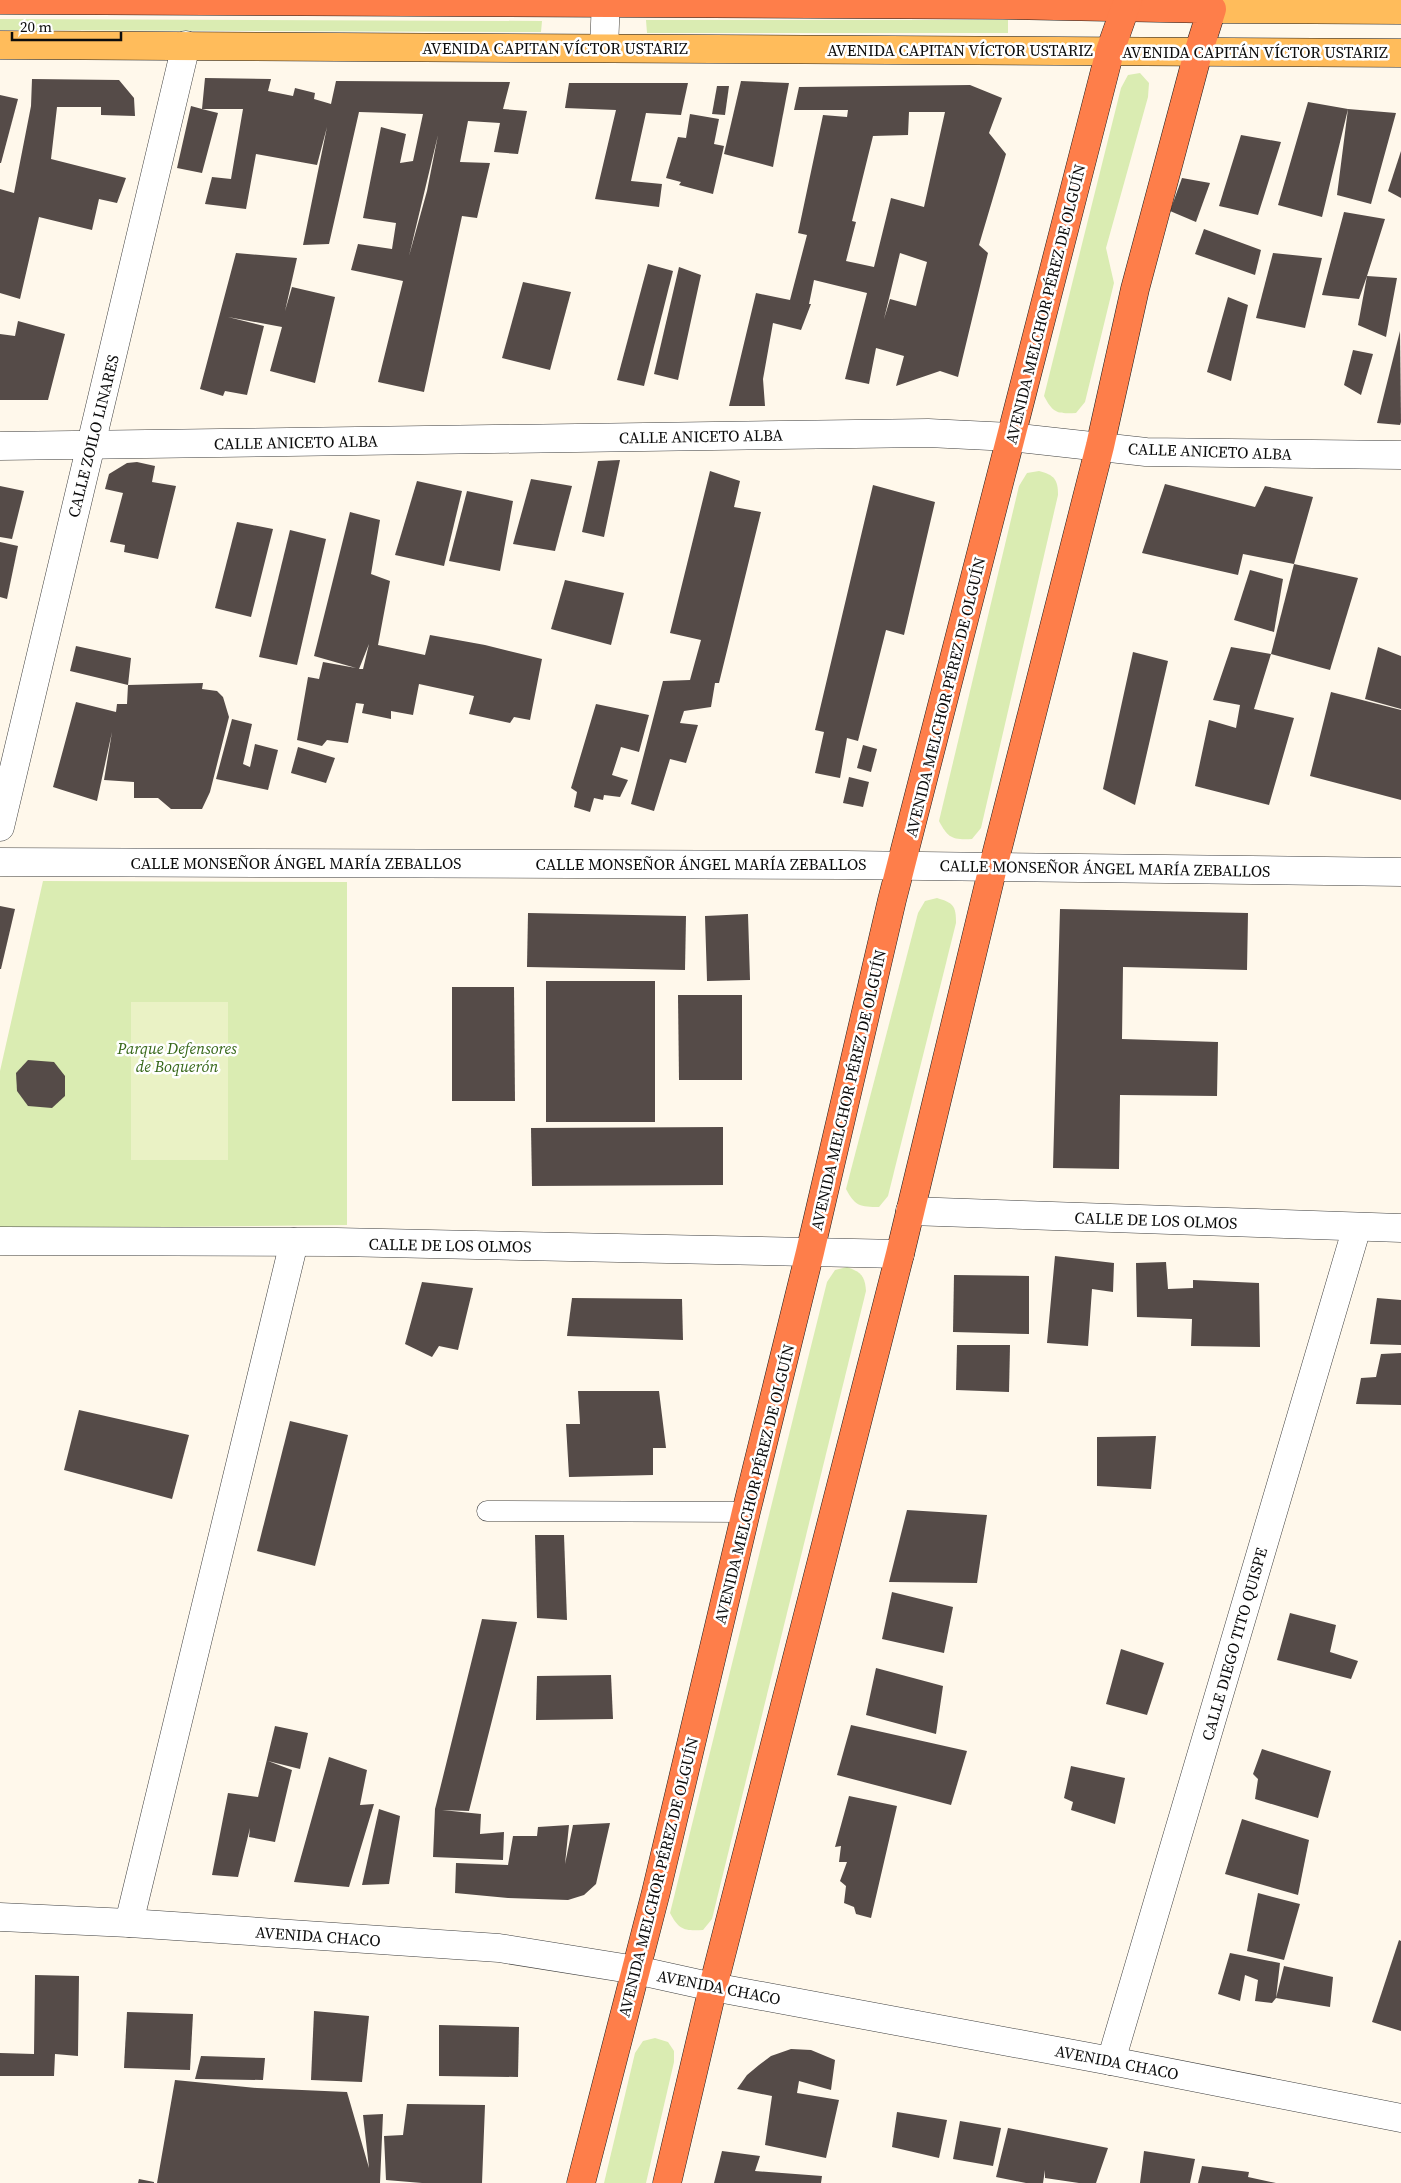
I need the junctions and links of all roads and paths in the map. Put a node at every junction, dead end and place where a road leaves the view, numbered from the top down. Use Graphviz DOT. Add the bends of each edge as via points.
graph roads {
  1 [pos="0,0"];
  2 [pos="221,1"];
  3 [pos="606,2"];
  4 [pos="1127,3"];
  5 [pos="1212,9"];
  6 [pos="1401,10"];
  7 [pos="0,45"];
  8 [pos="186,45"];
  9 [pos="604,48"];
  10 [pos="1110,52"];
  11 [pos="1198,53"];
  12 [pos="1401,53"];
  13 [pos="1011,438"];
  14 [pos="91,445"];
  15 [pos="0,446"];
  16 [pos="1100,446"];
  17 [pos="1401,455"];
  18 [pos="0,827"];
  19 [pos="0,862"];
  20 [pos="901,866"];
  21 [pos="993,867"];
  22 [pos="1401,872"];
  23 [pos="910,1211"];
  24 [pos="1356,1227"];
  25 [pos="1401,1228"];
  26 [pos="0,1241"];
  27 [pos="294,1242"];
  28 [pos="810,1252"];
  29 [pos="900,1254"];
  30 [pos="487,1512"];
  31 [pos="746,1512"];
  32 [pos="0,1917"];
  33 [pos="129,1923"];
  34 [pos="636,1970"];
  35 [pos="713,1987"];
  36 [pos="1111,2061"];
  37 [pos="1401,2118"];
  38 [pos="581,2183"];
  39 [pos="667,2183"];
  1 -- 2 [label="highway"];
  2 -- 3 [label="highway"];
  3 -- 4 [label="highway"];
  3 -- 9 [label="street"];
  4 -- 5 [label="highway"];
  4 -- 10 [label="highway, AVENIDA MELCHOR PÉREZ DE OLGUÍN"];
  5 -- 6 [label="main road"];
  5 -- 11 [label="highway"];
  7 -- 8 [label="main road, AVENIDA CAPITAN VÍCTOR USTARIZ"];
  8 -- 9 [label="main road, AVENIDA CAPITAN VÍCTOR USTARIZ"];
  8 -- 14 [label="street, CALLE ZOILO LINARES"];
  9 -- 10 [label="main road, AVENIDA CAPITAN VÍCTOR USTARIZ"];
  10 -- 11 [label="main road, AVENIDA CAPITÁN VÍCTOR USTARIZ"];
  10 -- 13 [label="highway, AVENIDA MELCHOR PÉREZ DE OLGUÍN"];
  11 -- 12 [label="main road, AVENIDA CAPITÁN VÍCTOR USTARIZ"];
  11 -- 16 [label="highway" via="1135,289"];
  13 -- 14 [label="street, CALLE ANICETO ALBA" via="928,433"];
  13 -- 16 [label="street, CALLE ANICETO ALBA"];
  13 -- 20 [label="highway, AVENIDA MELCHOR PÉREZ DE OLGUÍN"];
  14 -- 15 [label="street, CALLE ANICETO ALBA"];
  14 -- 18 [label="street, CALLE ZOILO LINARES"];
  16 -- 17 [label="street, CALLE ANICETO ALBA" via="1146,452"];
  16 -- 21 [label="highway"];
  19 -- 20 [label="street, CALLE MONSEÑOR ÁNGEL MARÍA ZEBALLOS"];
  20 -- 21 [label="street, CALLE MONSEÑOR ÁNGEL MARÍA ZEBALLOS"];
  20 -- 28 [label="highway, AVENIDA MELCHOR PÉREZ DE OLGUÍN"];
  21 -- 22 [label="street, CALLE MONSEÑOR ÁNGEL MARÍA ZEBALLOS"];
  21 -- 23 [label="highway"];
  23 -- 24 [label="street, CALLE DE LOS OLMOS"];
  23 -- 29 [label="highway"];
  24 -- 25 [label="street, CALLE DE LOS OLMOS"];
  24 -- 36 [label="street, CALLE DIEGO TITO QUISPE"];
  26 -- 27 [label="street, CALLE DE LOS OLMOS"];
  27 -- 28 [label="street, CALLE DE LOS OLMOS"];
  27 -- 33 [label="street"];
  28 -- 29 [label="street, CALLE DE LOS OLMOS"];
  28 -- 31 [label="highway, AVENIDA MELCHOR PÉREZ DE OLGUÍN"];
  29 -- 35 [label="highway"];
  30 -- 31 [label="lane"];
  31 -- 34 [label="highway, AVENIDA MELCHOR PÉREZ DE OLGUÍN"];
  32 -- 33 [label="street, AVENIDA CHACO"];
  33 -- 34 [label="street, AVENIDA CHACO" via="499,1948"];
  34 -- 35 [label="street, AVENIDA CHACO"];
  34 -- 38 [label="highway, AVENIDA MELCHOR PÉREZ DE OLGUÍN"];
  35 -- 36 [label="street, AVENIDA CHACO"];
  35 -- 39 [label="highway"];
  36 -- 37 [label="street, AVENIDA CHACO"];
}
